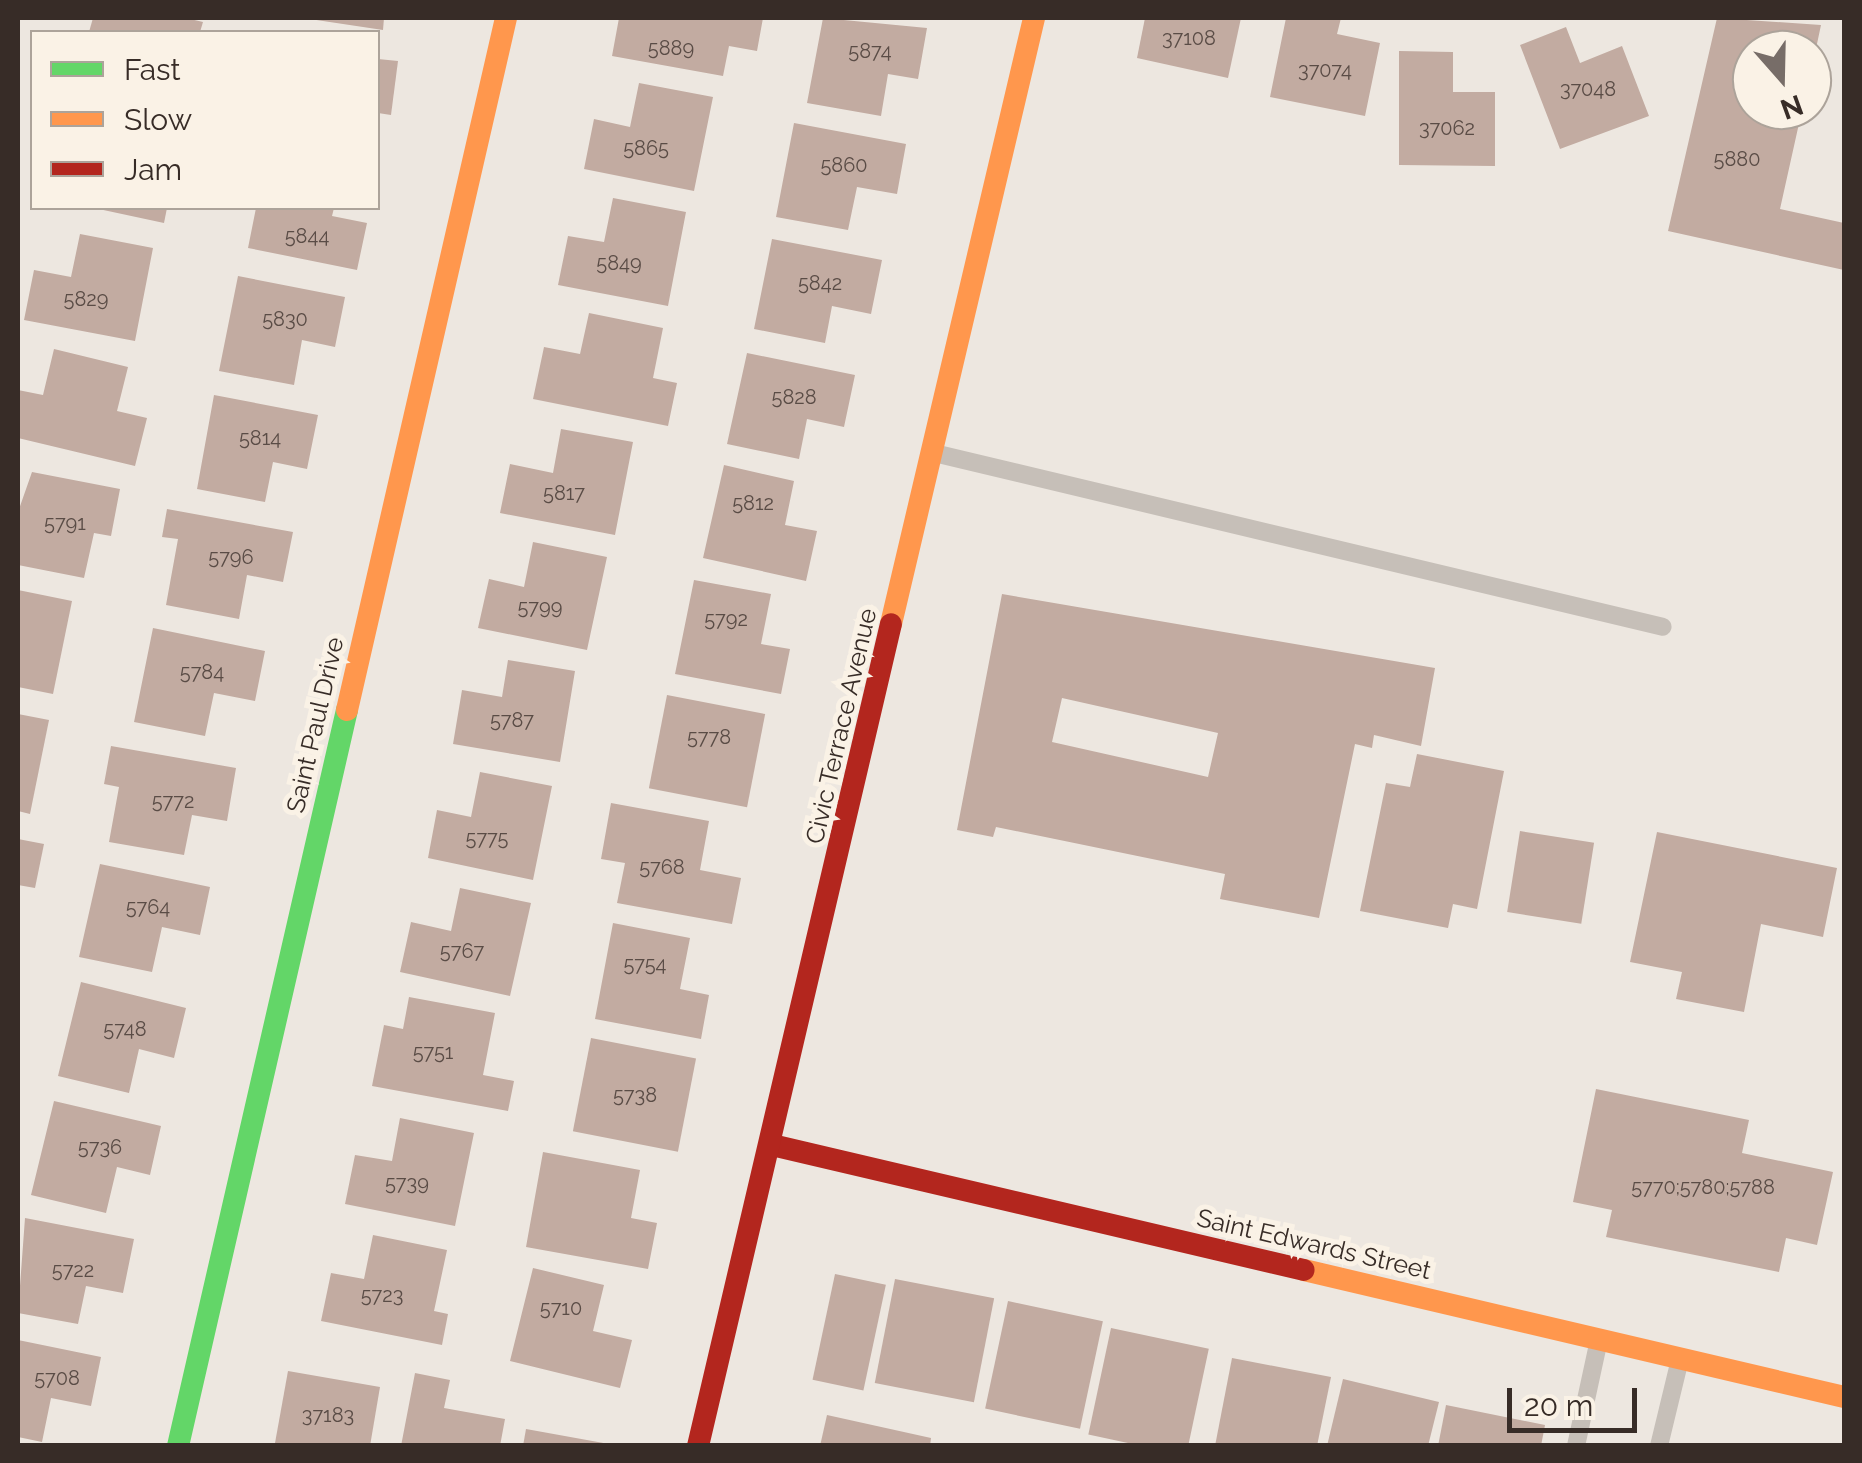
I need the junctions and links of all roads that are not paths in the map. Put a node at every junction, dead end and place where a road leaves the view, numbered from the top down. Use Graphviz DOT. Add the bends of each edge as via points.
graph roads {
  1 [pos="506,18"];
  2 [pos="1034,18"];
  3 [pos="933,453"];
  4 [pos="1663,627"];
  5 [pos="772,1144"];
  6 [pos="1599,1340"];
  7 [pos="1680,1358"];
  8 [pos="1844,1397"];
  9 [pos="178,1446"];
  10 [pos="698,1446"];
  11 [pos="1576,1446"];
  12 [pos="1659,1446"];
  1 -- 9 [label="street, Saint Paul Drive"];
  2 -- 3 [label="street, Civic Terrace Avenue"];
  3 -- 4 [label="lane"];
  3 -- 5 [label="street, Civic Terrace Avenue"];
  5 -- 6 [label="street, Saint Edwards Street"];
  5 -- 10 [label="street, Civic Terrace Avenue"];
  6 -- 7 [label="street, Saint Edwards Street"];
  6 -- 11 [label="lane"];
  7 -- 8 [label="street, Saint Edwards Street"];
  7 -- 12 [label="lane"];
}
